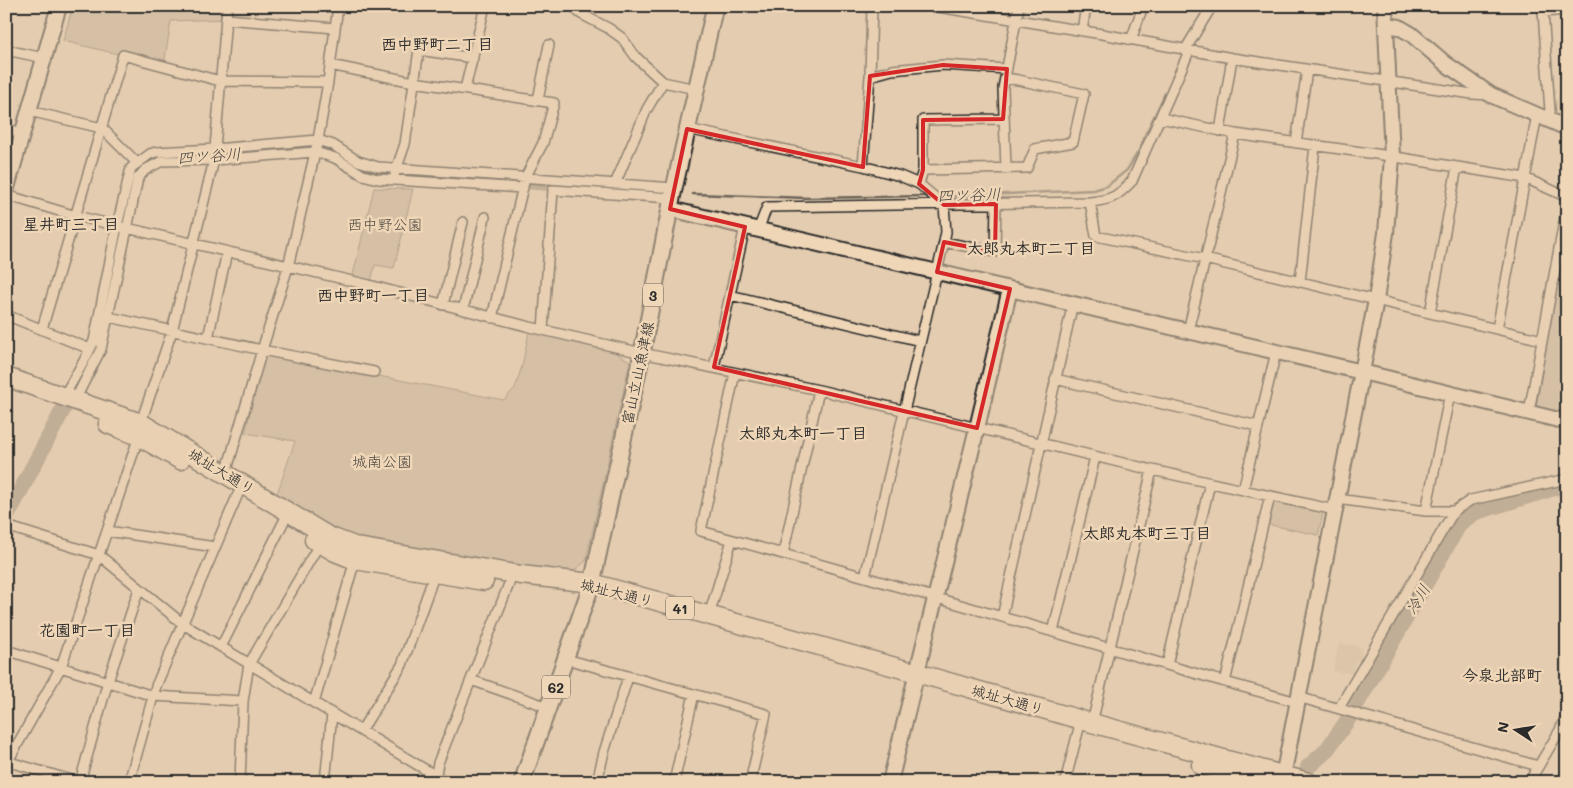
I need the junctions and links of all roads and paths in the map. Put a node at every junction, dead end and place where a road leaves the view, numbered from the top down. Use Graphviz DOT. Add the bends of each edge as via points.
graph roads {
  1 [pos="59,6"];
  2 [pos="227,6"];
  3 [pos="338,6"];
  4 [pos="485,6"];
  5 [pos="572,6"];
  6 [pos="715,6"];
  7 [pos="872,6"];
  8 [pos="932,6"];
  9 [pos="1019,6"];
  10 [pos="1086,6"];
  11 [pos="1143,6"];
  12 [pos="1212,6"];
  13 [pos="1385,6"];
  14 [pos="1567,10"];
  15 [pos="226,19"];
  16 [pos="1016,20"];
  17 [pos="1387,25"];
  18 [pos="335,28"];
  19 [pos="1082,31"];
  20 [pos="1131,40"];
  21 [pos="549,45"];
  22 [pos="6,50"];
  23 [pos="1187,50"];
  24 [pos="44,58"];
  25 [pos="473,58"];
  26 [pos="1232,58"];
  27 [pos="330,65"];
  28 [pos="1006,69"];
  29 [pos="1307,70"];
  30 [pos="870,76"];
  31 [pos="1005,78"];
  32 [pos="220,81"];
  33 [pos="1389,81"];
  34 [pos="328,82"];
  35 [pos="414,82"];
  36 [pos="663,82"];
  37 [pos="465,89"];
  38 [pos="696,89"];
  39 [pos="1491,95"];
  40 [pos="538,100"];
  41 [pos="29,111"];
  42 [pos="1161,118"];
  43 [pos="1543,118"];
  44 [pos="1003,119"];
  45 [pos="102,128"];
  46 [pos="1567,128"];
  47 [pos="6,129"];
  48 [pos="687,129"];
  49 [pos="1220,131"];
  50 [pos="23,133"];
  51 [pos="1235,134"];
  52 [pos="318,140"];
  53 [pos="1296,143"];
  54 [pos="1315,146"];
  55 [pos="215,149"];
  56 [pos="315,152"];
  57 [pos="1392,156"];
  58 [pos="214,160"];
  59 [pos="137,163"];
  60 [pos="863,166"];
  61 [pos="1456,167"];
  62 [pos="1006,168"];
  63 [pos="396,169"];
  64 [pos="923,170"];
  65 [pos="525,178"];
  66 [pos="1525,178"];
  67 [pos="391,180"];
  68 [pos="616,184"];
  69 [pos="919,184"];
  70 [pos="523,188"];
  71 [pos="6,193"];
  72 [pos="672,198"];
  73 [pos="1567,198"];
  74 [pos="1090,202"];
  75 [pos="944,204"];
  76 [pos="996,204"];
  77 [pos="1567,205"];
  78 [pos="76,216"];
  79 [pos="485,217"];
  80 [pos="463,222"];
  81 [pos="117,226"];
  82 [pos="128,228"];
  83 [pos="752,228"];
  84 [pos="944,242"];
  85 [pos="194,244"];
  86 [pos="227,252"];
  87 [pos="1205,259"];
  88 [pos="288,266"];
  89 [pos="937,272"];
  90 [pos="1300,282"];
  91 [pos="1010,289"];
  92 [pos="730,295"];
  93 [pos="1376,300"];
  94 [pos="1073,303"];
  95 [pos="443,305"];
  96 [pos="463,310"];
  97 [pos="1430,313"];
  98 [pos="6,315"];
  99 [pos="109,317"];
  100 [pos="492,318"];
  101 [pos="42,329"];
  102 [pos="1497,329"];
  103 [pos="543,330"];
  104 [pos="172,331"];
  105 [pos="1188,331"];
  106 [pos="208,338"];
  107 [pos="1542,340"];
  108 [pos="920,341"];
  109 [pos="90,349"];
  110 [pos="262,350"];
  111 [pos="1276,352"];
  112 [pos="642,353"];
  113 [pos="714,367"];
  114 [pos="374,372"];
  115 [pos="1362,372"];
  116 [pos="735,373"];
  117 [pos="6,377"];
  118 [pos="1055,379"];
  119 [pos="6,388"];
  120 [pos="819,390"];
  121 [pos="1450,393"];
  122 [pos="68,402"];
  123 [pos="903,410"];
  124 [pos="1529,412"];
  125 [pos="1567,422"];
  126 [pos="1258,426"];
  127 [pos="977,428"];
  128 [pos="140,429"];
  129 [pos="1041,443"];
  130 [pos="1095,457"];
  131 [pos="1152,470"];
  132 [pos="226,474"];
  133 [pos="1567,479"];
  134 [pos="1210,483"];
  135 [pos="1243,490"];
  136 [pos="238,494"];
  137 [pos="1270,496"];
  138 [pos="1336,505"];
  139 [pos="1426,511"];
  140 [pos="1454,511"];
  141 [pos="284,521"];
  142 [pos="6,526"];
  143 [pos="108,532"];
  144 [pos="732,540"];
  145 [pos="320,543"];
  146 [pos="215,547"];
  147 [pos="783,554"];
  148 [pos="99,556"];
  149 [pos="355,560"];
  150 [pos="435,574"];
  151 [pos="865,577"];
  152 [pos="509,584"];
  153 [pos="591,588"];
  154 [pos="139,589"];
  155 [pos="936,598"];
  156 [pos="709,615"];
  157 [pos="1002,617"];
  158 [pos="183,624"];
  159 [pos="1053,632"];
  160 [pos="221,647"];
  161 [pos="1109,648"];
  162 [pos="6,650"];
  163 [pos="566,659"];
  164 [pos="249,664"];
  165 [pos="1167,665"];
  166 [pos="61,667"];
  167 [pos="628,677"];
  168 [pos="916,678"];
  169 [pos="471,680"];
  170 [pos="108,681"];
  171 [pos="1225,682"];
  172 [pos="694,694"];
  173 [pos="153,696"];
  174 [pos="1298,699"];
  175 [pos="243,701"];
  176 [pos="314,703"];
  177 [pos="548,708"];
  178 [pos="1339,708"];
  179 [pos="332,714"];
  180 [pos="1567,714"];
  181 [pos="1085,726"];
  182 [pos="361,731"];
  183 [pos="7,761"];
  184 [pos="1538,766"];
  185 [pos="1282,778"];
  186 [pos="435,779"];
  187 [pos="79,782"];
  188 [pos="130,782"];
  189 [pos="240,782"];
  190 [pos="325,782"];
  191 [pos="446,782"];
  192 [pos="522,782"];
  193 [pos="597,782"];
  194 [pos="674,782"];
  195 [pos="750,782"];
  196 [pos="890,782"];
  197 [pos="1065,782"];
  198 [pos="1258,782"];
  199 [pos="1308,782"];
  200 [pos="1529,782"];
  1 -- 24 [label="street"];
  2 -- 15 [label="street"];
  3 -- 18 [label="street"];
  4 -- 25 [label="street"];
  5 -- 36 [label="street" via="622,38 636,57"];
  6 -- 38 [label="main road, 富山立山魚津線 / 3"];
  7 -- 30 [label="street"];
  8 -- 16 [label="street"];
  9 -- 16 [label="street"];
  10 -- 19 [label="street"];
  11 -- 20 [label="street"];
  12 -- 23 [label="street"];
  13 -- 17 [label="street"];
  14 -- 43 [label="street" via="1543,12 1550,111"];
  15 -- 18 [label="street"];
  15 -- 32 [label="street"];
  16 -- 19 [label="street"];
  16 -- 28 [label="street"];
  17 -- 33 [label="street"];
  17 -- 39 [label="street" via="1411,34 1446,64"];
  18 -- 27 [label="street"];
  19 -- 20 [label="street"];
  20 -- 23 [label="street"];
  21 -- 40 [label="street"];
  22 -- 24 [label="street"];
  23 -- 26 [label="street"];
  23 -- 42 [label="street"];
  24 -- 41 [label="street"];
  25 -- 35 [label="street" via="419,50"];
  25 -- 37 [label="street"];
  26 -- 29 [label="street"];
  26 -- 49 [label="street"];
  27 -- 34 [label="street"];
  27 -- 35 [label="street"];
  28 -- 30 [label="street" via="943,65 892,70"];
  28 -- 31 [label="street"];
  29 -- 33 [label="street"];
  29 -- 53 [label="street"];
  30 -- 60 [label="street"];
  31 -- 44 [label="street"];
  31 -- 62 [label="street" via="1084,94 1073,142 1035,149 1027,168"];
  32 -- 34 [label="street"];
  32 -- 45 [label="street" via="124,55"];
  32 -- 55 [label="street"];
  33 -- 39 [label="street"];
  33 -- 57 [label="street"];
  34 -- 52 [label="street"];
  35 -- 37 [label="street"];
  35 -- 63 [label="street" via="405,144"];
  36 -- 38 [label="street"];
  36 -- 68 [label="street" via="647,109"];
  37 -- 40 [label="street"];
  38 -- 48 [label="main road, 富山立山魚津線 / 3"];
  39 -- 43 [label="street"];
  40 -- 65 [label="street" via="554,103 543,143"];
  41 -- 45 [label="street"];
  41 -- 50 [label="street"];
  42 -- 49 [label="street"];
  42 -- 74 [label="street" via="1132,182 1112,198"];
  43 -- 46 [label="street"];
  43 -- 66 [label="street"];
  44 -- 62 [label="street"];
  44 -- 64 [label="street" via="923,120"];
  45 -- 59 [label="street"];
  45 -- 78 [label="street"];
  47 -- 50 [label="street"];
  48 -- 60 [label="street"];
  48 -- 72 [label="main road, 富山立山魚津線 / 3"];
  49 -- 51 [label="street"];
  50 -- 71 [label="street"];
  51 -- 53 [label="street"];
  51 -- 87 [label="street"];
  52 -- 55 [label="street"];
  52 -- 56 [label="street"];
  52 -- 63 [label="street" via="367,165"];
  53 -- 54 [label="street"];
  54 -- 57 [label="street"];
  54 -- 90 [label="street"];
  55 -- 58 [label="street"];
  55 -- 59 [label="street" via="156,152"];
  56 -- 58 [label="street"];
  56 -- 67 [label="street" via="335,158 363,175"];
  56 -- 88 [label="street"];
  57 -- 61 [label="street"];
  57 -- 93 [label="street" via="1386,233"];
  58 -- 82 [label="street" via="162,161 144,170 138,178"];
  58 -- 85 [label="street"];
  59 -- 81 [label="street" via="131,168"];
  60 -- 69 [label="street"];
  61 -- 66 [label="street"];
  61 -- 97 [label="street"];
  62 -- 64 [label="street"];
  63 -- 65 [label="street"];
  63 -- 67 [label="street"];
  64 -- 69 [label="street"];
  65 -- 68 [label="street"];
  65 -- 70 [label="street"];
  66 -- 73 [label="street"];
  66 -- 102 [label="street"];
  67 -- 70 [label="street"];
  68 -- 72 [label="street"];
  69 -- 75 [label="street"];
  70 -- 100 [label="street"];
  71 -- 78 [label="street"];
  72 -- 83 [label="street"];
  72 -- 103 [label="street" via="553,190"];
  72 -- 112 [label="main road, 富山立山魚津線 / 3"];
  74 -- 76 [label="street"];
  74 -- 87 [label="street" via="1096,236"];
  75 -- 76 [label="street"];
  75 -- 83 [label="street" via="767,207"];
  75 -- 84 [label="street"];
  76 -- 84 [label="street" via="996,252"];
  77 -- 107 [label="street"];
  78 -- 81 [label="street"];
  78 -- 101 [label="street"];
  79 -- 96 [label="street"];
  80 -- 95 [label="street"];
  81 -- 82 [label="street"];
  81 -- 109 [label="street"];
  82 -- 85 [label="street"];
  82 -- 99 [label="street"];
  83 -- 89 [label="street"];
  83 -- 92 [label="street"];
  84 -- 89 [label="street"];
  85 -- 86 [label="street"];
  85 -- 104 [label="street"];
  86 -- 88 [label="street"];
  86 -- 106 [label="street"];
  87 -- 90 [label="street"];
  87 -- 105 [label="street"];
  88 -- 95 [label="street"];
  88 -- 110 [label="street"];
  89 -- 91 [label="street"];
  89 -- 108 [label="street"];
  90 -- 93 [label="street"];
  91 -- 94 [label="street"];
  91 -- 127 [label="street"];
  92 -- 108 [label="street"];
  92 -- 113 [label="street"];
  93 -- 97 [label="street"];
  93 -- 115 [label="street"];
  94 -- 105 [label="street"];
  94 -- 118 [label="street"];
  95 -- 96 [label="street"];
  96 -- 100 [label="street"];
  97 -- 102 [label="street"];
  98 -- 101 [label="street"];
  99 -- 104 [label="street"];
  99 -- 122 [label="street" via="102,349"];
  100 -- 103 [label="street"];
  101 -- 109 [label="street"];
  102 -- 107 [label="street"];
  103 -- 112 [label="street"];
  104 -- 106 [label="street"];
  104 -- 128 [label="street"];
  105 -- 111 [label="street"];
  106 -- 110 [label="street"];
  107 -- 124 [label="street"];
  108 -- 123 [label="street"];
  109 -- 122 [label="street"];
  110 -- 114 [label="street"];
  110 -- 132 [label="street"];
  111 -- 115 [label="street"];
  111 -- 126 [label="street"];
  112 -- 113 [label="street"];
  112 -- 153 [label="main road, 富山立山魚津線 / 3"];
  113 -- 116 [label="street"];
  115 -- 121 [label="street"];
  115 -- 138 [label="street"];
  116 -- 120 [label="street"];
  116 -- 144 [label="street" via="701,531"];
  117 -- 122 [label="highway, 城址大通り / 41"];
  118 -- 126 [label="street"];
  118 -- 129 [label="street"];
  119 -- 122 [label="highway, 城址大通り / 41"];
  120 -- 123 [label="street"];
  120 -- 147 [label="street"];
  121 -- 124 [label="street"];
  121 -- 139 [label="street"];
  122 -- 128 [label="highway, 城址大通り / 41"];
  123 -- 127 [label="street"];
  123 -- 151 [label="street"];
  124 -- 125 [label="street"];
  126 -- 135 [label="street"];
  127 -- 129 [label="street"];
  127 -- 155 [label="street"];
  128 -- 132 [label="highway, 城址大通り / 41"];
  128 -- 136 [label="highway, 城址大通り / 41"];
  128 -- 143 [label="street"];
  129 -- 130 [label="street"];
  129 -- 157 [label="street"];
  130 -- 131 [label="street"];
  130 -- 159 [label="street"];
  131 -- 134 [label="street"];
  131 -- 161 [label="street"];
  132 -- 153 [label="highway, 城址大通り / 41" via="328,536 358,547"];
  133 -- 140 [label="street" via="1471,500"];
  134 -- 135 [label="street"];
  134 -- 165 [label="street"];
  135 -- 137 [label="street"];
  136 -- 141 [label="highway, 城址大通り / 41"];
  136 -- 146 [label="street"];
  137 -- 138 [label="street"];
  137 -- 171 [label="street"];
  138 -- 139 [label="street"];
  138 -- 174 [label="street"];
  139 -- 140 [label="street"];
  140 -- 178 [label="street"];
  141 -- 145 [label="highway, 城址大通り / 41"];
  141 -- 160 [label="street"];
  142 -- 148 [label="street"];
  143 -- 146 [label="street"];
  143 -- 148 [label="street"];
  144 -- 147 [label="street"];
  144 -- 156 [label="street"];
  145 -- 149 [label="highway, 城址大通り / 41"];
  145 -- 164 [label="street"];
  146 -- 158 [label="street"];
  147 -- 151 [label="street"];
  148 -- 154 [label="street"];
  148 -- 166 [label="street"];
  149 -- 150 [label="highway, 城址大通り / 41"];
  149 -- 176 [label="street"];
  150 -- 152 [label="highway, 城址大通り / 41"];
  150 -- 182 [label="street" via="402,666"];
  151 -- 155 [label="street"];
  152 -- 153 [label="highway, 城址大通り / 41"];
  152 -- 169 [label="street"];
  153 -- 156 [label="highway, 城址大通り / 41"];
  153 -- 163 [label="main road, 62"];
  153 -- 168 [label="highway, 城址大通り / 41"];
  154 -- 158 [label="street"];
  154 -- 170 [label="street"];
  155 -- 157 [label="street"];
  155 -- 168 [label="street"];
  156 -- 168 [label="highway, 城址大通り / 41"];
  157 -- 159 [label="street"];
  158 -- 160 [label="street"];
  158 -- 173 [label="street"];
  159 -- 161 [label="street"];
  160 -- 164 [label="street"];
  161 -- 165 [label="street"];
  161 -- 181 [label="street"];
  162 -- 166 [label="street"];
  163 -- 167 [label="street"];
  163 -- 177 [label="main road, 62"];
  164 -- 175 [label="street"];
  164 -- 176 [label="street"];
  165 -- 171 [label="street"];
  166 -- 170 [label="street"];
  166 -- 183 [label="street"];
  167 -- 172 [label="street"];
  167 -- 193 [label="street"];
  168 -- 181 [label="highway, 城址大通り / 41"];
  168 -- 196 [label="street"];
  169 -- 177 [label="street"];
  169 -- 186 [label="street" via="438,763"];
  170 -- 173 [label="street"];
  170 -- 187 [label="street"];
  171 -- 174 [label="street"];
  172 -- 194 [label="street"];
  172 -- 195 [label="street" via="766,714"];
  173 -- 175 [label="street"];
  173 -- 188 [label="street"];
  174 -- 178 [label="street"];
  174 -- 185 [label="street"];
  175 -- 189 [label="street"];
  176 -- 179 [label="street"];
  177 -- 192 [label="main road, 62"];
  178 -- 184 [label="street"];
  179 -- 182 [label="street"];
  179 -- 190 [label="street"];
  180 -- 184 [label="street"];
  181 -- 185 [label="highway, 城址大通り / 41"];
  181 -- 197 [label="street"];
  181 -- 198 [label="highway, 城址大通り / 41"];
  182 -- 186 [label="street"];
  183 -- 187 [label="street"];
  184 -- 200 [label="street"];
  185 -- 199 [label="highway, 城址大通り / 41"];
  186 -- 191 [label="street"];
}
